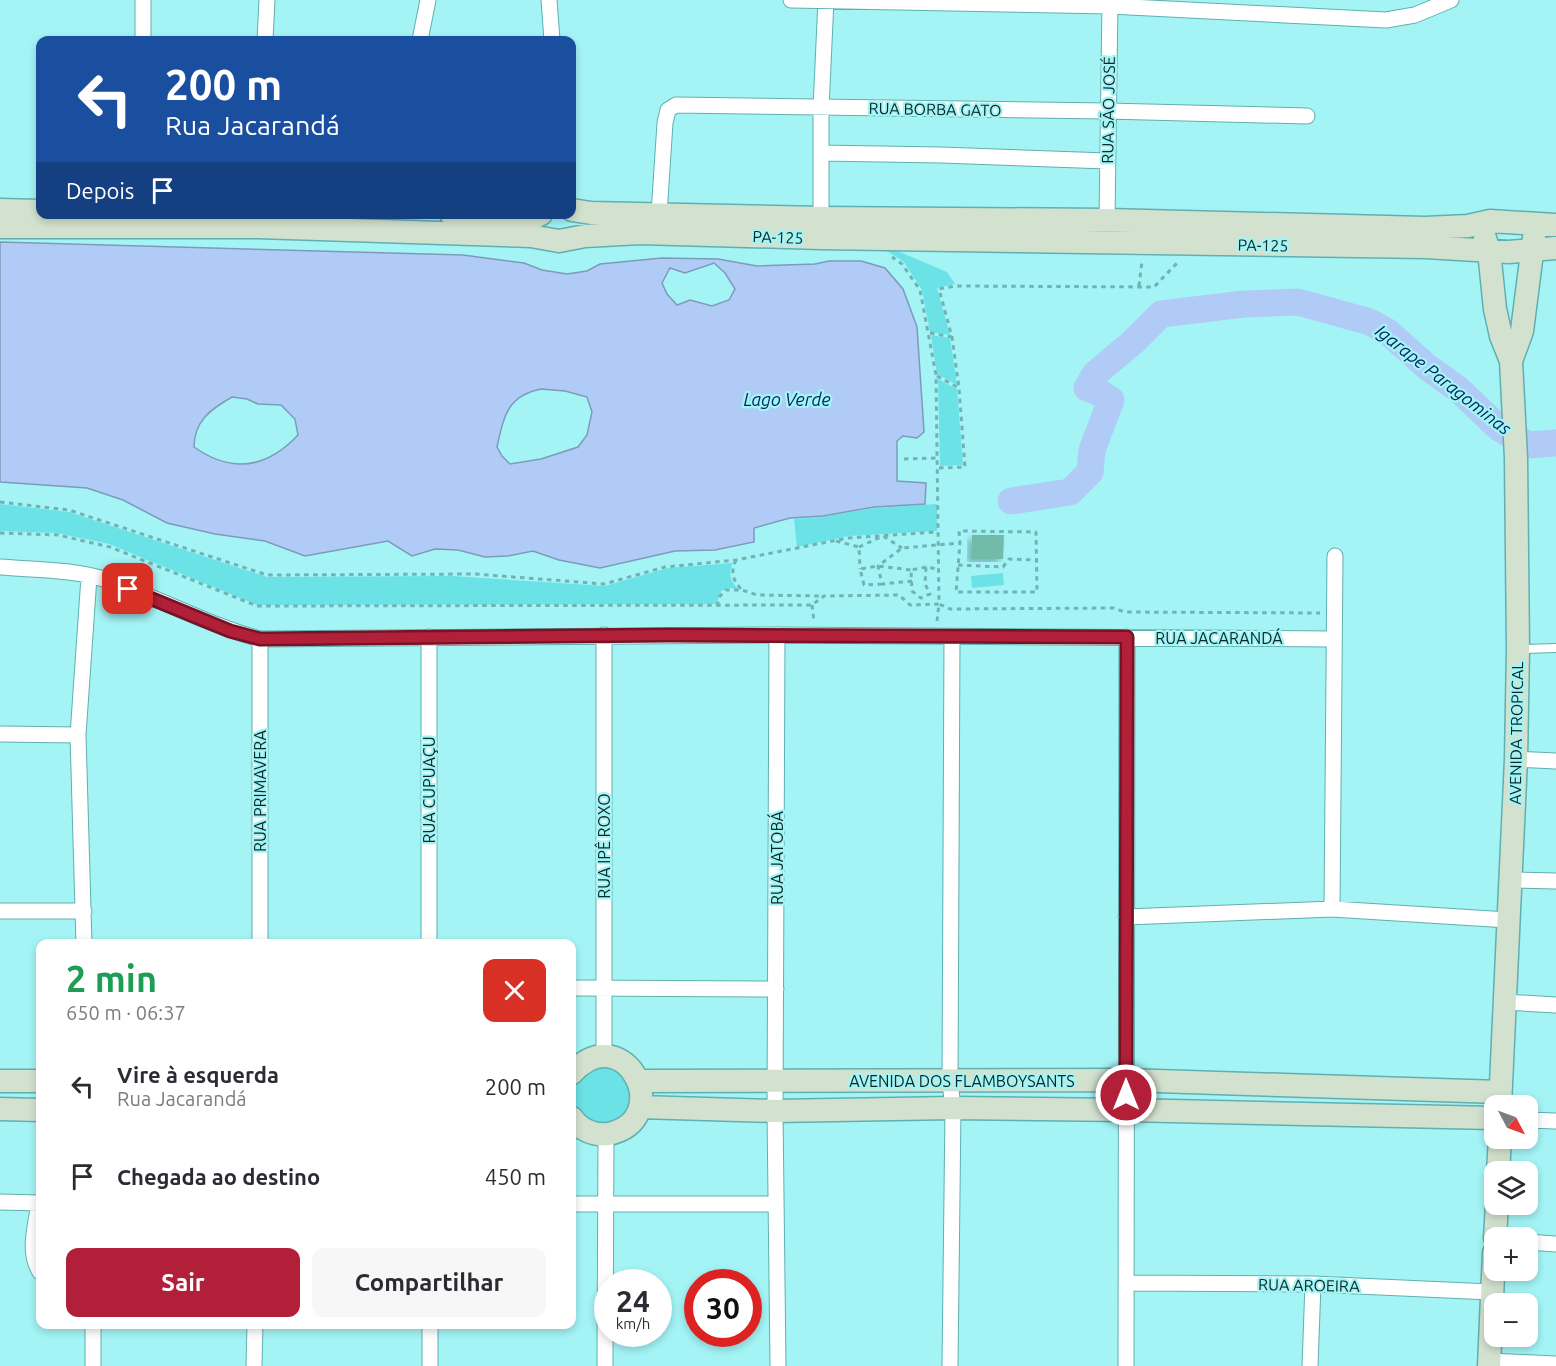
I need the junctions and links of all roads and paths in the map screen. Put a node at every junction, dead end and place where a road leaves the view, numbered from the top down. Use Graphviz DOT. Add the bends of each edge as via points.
graph roads {
  1 [pos="143,0"];
  2 [pos="267,0"];
  3 [pos="428,0"];
  4 [pos="549,0"];
  5 [pos="791,0"];
  6 [pos="826,0"];
  7 [pos="1451,0"];
  8 [pos="1110,3"];
  9 [pos="143,36"];
  10 [pos="265,36"];
  11 [pos="421,36"];
  12 [pos="552,36"];
  13 [pos="822,108"];
  14 [pos="1107,111"];
  15 [pos="1307,116"];
  16 [pos="821,153"];
  17 [pos="1107,161"];
  18 [pos="0,210"];
  19 [pos="36,211"];
  20 [pos="576,211"];
  21 [pos="659,214"];
  22 [pos="576,217"];
  23 [pos="821,218"];
  24 [pos="543,219"];
  25 [pos="1107,220"];
  26 [pos="1490,221"];
  27 [pos="1527,222"];
  28 [pos="1556,225"];
  29 [pos="0,227"];
  30 [pos="573,239"];
  31 [pos="546,240"];
  32 [pos="1556,248"];
  33 [pos="1531,249"];
  34 [pos="1489,251"];
  35 [pos="1181,259"];
  36 [pos="902,264"];
  37 [pos="929,333"];
  38 [pos="952,337"];
  39 [pos="1511,361"];
  40 [pos="936,375"];
  41 [pos="959,388"];
  42 [pos="938,458"];
  43 [pos="904,459"];
  44 [pos="939,468"];
  45 [pos="0,502"];
  46 [pos="938,532"];
  47 [pos="0,533"];
  48 [pos="883,536"];
  49 [pos="833,541"];
  50 [pos="960,543"];
  51 [pos="938,546"];
  52 [pos="860,547"];
  53 [pos="902,548"];
  54 [pos="1335,556"];
  55 [pos="736,560"];
  56 [pos="1036,560"];
  57 [pos="958,565"];
  58 [pos="878,566"];
  59 [pos="0,567"];
  60 [pos="926,567"];
  61 [pos="860,569"];
  62 [pos="938,569"];
  63 [pos="911,570"];
  64 [pos="89,577"];
  65 [pos="912,581"];
  66 [pos="882,584"];
  67 [pos="742,590"];
  68 [pos="824,596"];
  69 [pos="939,604"];
  70 [pos="717,606"];
  71 [pos="1334,613"];
  72 [pos="604,635"];
  73 [pos="777,635"];
  74 [pos="429,637"];
  75 [pos="1127,637"];
  76 [pos="952,638"];
  77 [pos="260,639"];
  78 [pos="1334,639"];
  79 [pos="1556,648"];
  80 [pos="1518,649"];
  81 [pos="0,734"];
  82 [pos="78,735"];
  83 [pos="1516,759"];
  84 [pos="1556,761"];
  85 [pos="1511,880"];
  86 [pos="1556,881"];
  87 [pos="1332,909"];
  88 [pos="0,911"];
  89 [pos="84,911"];
  90 [pos="1126,917"];
  91 [pos="1508,920"];
  92 [pos="84,939"];
  93 [pos="260,939"];
  94 [pos="429,939"];
  95 [pos="576,988"];
  96 [pos="604,988"];
  97 [pos="776,989"];
  98 [pos="1505,1002"];
  99 [pos="1556,1005"];
  100 [pos="604,1056"];
  101 [pos="576,1068"];
  102 [pos="1126,1080"];
  103 [pos="0,1081"];
  104 [pos="36,1081"];
  105 [pos="639,1081"];
  106 [pos="776,1081"];
  107 [pos="950,1082"];
  108 [pos="1500,1095"];
  109 [pos="1484,1098"];
  110 [pos="640,1107"];
  111 [pos="953,1108"];
  112 [pos="0,1109"];
  113 [pos="36,1110"];
  114 [pos="1126,1110"];
  115 [pos="775,1111"];
  116 [pos="1484,1118"];
  117 [pos="1538,1120"];
  118 [pos="1556,1121"];
  119 [pos="576,1122"];
  120 [pos="606,1134"];
  121 [pos="0,1202"];
  122 [pos="36,1203"];
  123 [pos="576,1204"];
  124 [pos="607,1204"];
  125 [pos="776,1204"];
  126 [pos="36,1226"];
  127 [pos="1538,1243"];
  128 [pos="1556,1244"];
  129 [pos="36,1262"];
  130 [pos="1492,1281"];
  131 [pos="1128,1283"];
  132 [pos="1313,1284"];
  133 [pos="1491,1292"];
  134 [pos="93,1329"];
  135 [pos="255,1329"];
  136 [pos="430,1329"];
  137 [pos="1490,1364"];
  138 [pos="1556,1364"];
  139 [pos="93,1366"];
  140 [pos="254,1366"];
  141 [pos="430,1366"];
  142 [pos="605,1366"];
  143 [pos="778,1366"];
  144 [pos="950,1366"];
  145 [pos="1126,1366"];
  146 [pos="1310,1366"];
  1 -- 9 [label="street"];
  2 -- 10 [label="street"];
  3 -- 11 [label="street"];
  4 -- 12 [label="street"];
  5 -- 6 [label="street"];
  6 -- 8 [label="street"];
  6 -- 13 [label="street"];
  7 -- 8 [label="street" via="1415,15 1386,20"];
  8 -- 14 [label="street, RUA SÃO JOSÉ"];
  13 -- 14 [label="street, RUA BORBA GATO"];
  13 -- 16 [label="street"];
  13 -- 21 [label="street, RUA BORBA GATO" via="676,105 668,110"];
  14 -- 15 [label="street, RUA BORBA GATO"];
  14 -- 17 [label="street, RUA SÃO JOSÉ"];
  16 -- 17 [label="street"];
  16 -- 23 [label="street"];
  17 -- 25 [label="street, RUA SÃO JOSÉ"];
  18 -- 19 [label="street"];
  20 -- 21 [label="street, PA-125 / PA-125"];
  21 -- 23 [label="street, PA-125 / PA-125"];
  22 -- 30 [label="street" via="578,225"];
  23 -- 25 [label="street, PA-125 / PA-125"];
  24 -- 31 [label="street"];
  25 -- 26 [label="street, PA-125 / PA-125" via="1425,228"];
  26 -- 27 [label="street, PA-125 / PA-125"];
  26 -- 34 [label="street" via="1485,236"];
  27 -- 28 [label="street, PA-125 / PA-125"];
  27 -- 33 [label="street" via="1534,237"];
  29 -- 31 [label="street, PA-125 / PA-125" via="258,228 531,236"];
  30 -- 31 [label="street, PA-125 / PA-125"];
  30 -- 34 [label="street, PA-125 / PA-125" via="640,233"];
  32 -- 33 [label="street, PA-125 / PA-125"];
  33 -- 34 [label="street, PA-125 / PA-125"];
  33 -- 39 [label="street" via="1522,331"];
  34 -- 39 [label="street" via="1495,309"];
  35 -- 38 [label="path" via="1154,287 939,289"];
  36 -- 37 [label="path" via="920,291"];
  37 -- 38 [label="path"];
  37 -- 40 [label="path"];
  38 -- 41 [label="path"];
  39 -- 80 [label="street, AVENIDA TROPICAL"];
  40 -- 41 [label="path"];
  40 -- 42 [label="path"];
  41 -- 44 [label="path" via="965,467"];
  42 -- 43 [label="path"];
  42 -- 44 [label="path"];
  44 -- 46 [label="path"];
  45 -- 55 [label="path" via="69,510 267,575 475,574 604,584 666,567"];
  46 -- 48 [label="path"];
  46 -- 51 [label="path"];
  47 -- 70 [label="path" via="58,535 110,547 257,606"];
  48 -- 49 [label="path"];
  48 -- 52 [label="path"];
  48 -- 53 [label="path"];
  49 -- 52 [label="path"];
  49 -- 55 [label="path"];
  50 -- 51 [label="path"];
  50 -- 56 [label="path" via="959,531 1036,532"];
  50 -- 57 [label="path"];
  51 -- 53 [label="path"];
  51 -- 62 [label="path"];
  52 -- 61 [label="path"];
  53 -- 58 [label="path"];
  54 -- 71 [label="street"];
  55 -- 67 [label="path" via="731,571"];
  56 -- 57 [label="path" via="1009,560 1003,567"];
  56 -- 57 [label="path" via="1037,592 956,592"];
  58 -- 61 [label="path"];
  58 -- 63 [label="path"];
  58 -- 66 [label="path"];
  59 -- 64 [label="street, RUA JACARANDÁ"];
  60 -- 62 [label="path"];
  60 -- 63 [label="path"];
  60 -- 65 [label="path" via="925,584 930,594 921,598 912,591"];
  61 -- 66 [label="path" via="864,585"];
  62 -- 69 [label="path"];
  63 -- 65 [label="path"];
  64 -- 77 [label="street, RUA JACARANDÁ" via="108,580 230,631"];
  64 -- 82 [label="street"];
  65 -- 66 [label="path"];
  67 -- 68 [label="path" via="757,595"];
  67 -- 70 [label="path" via="726,590"];
  68 -- 69 [label="path" via="898,595 910,605"];
  68 -- 70 [label="path" via="812,605"];
  69 -- 71 [label="path" via="950,609"];
  71 -- 78 [label="street"];
  72 -- 73 [label="street, RUA JACARANDÁ"];
  72 -- 74 [label="street, RUA JACARANDÁ"];
  72 -- 96 [label="street, RUA IPÊ ROXO"];
  73 -- 76 [label="street, RUA JACARANDÁ"];
  73 -- 97 [label="street, RUA JATOBÁ"];
  74 -- 77 [label="street, RUA JACARANDÁ"];
  74 -- 94 [label="street, RUA CUPUAÇU"];
  75 -- 76 [label="street, RUA JACARANDÁ"];
  75 -- 78 [label="street, RUA JACARANDÁ"];
  75 -- 90 [label="street"];
  76 -- 107 [label="street"];
  77 -- 93 [label="street, RUA PRIMAVERA"];
  78 -- 87 [label="street"];
  79 -- 80 [label="lane"];
  80 -- 83 [label="street, AVENIDA TROPICAL"];
  81 -- 82 [label="street"];
  82 -- 89 [label="street"];
  83 -- 84 [label="street"];
  83 -- 85 [label="street, AVENIDA TROPICAL"];
  85 -- 86 [label="street"];
  85 -- 91 [label="street, AVENIDA TROPICAL"];
  87 -- 90 [label="street"];
  87 -- 91 [label="street"];
  88 -- 89 [label="street"];
  89 -- 92 [label="street"];
  90 -- 102 [label="street"];
  91 -- 98 [label="street, AVENIDA TROPICAL"];
  95 -- 96 [label="street"];
  96 -- 97 [label="street"];
  96 -- 100 [label="street, RUA IPÊ ROXO"];
  97 -- 106 [label="street, RUA JATOBÁ"];
  98 -- 99 [label="street"];
  98 -- 108 [label="street, AVENIDA TROPICAL"];
  100 -- 101 [label="street" via="591,1058"];
  100 -- 105 [label="street" via="631,1068"];
  102 -- 107 [label="street, AVENIDA DOS FLAMBOYSANTS"];
  102 -- 109 [label="street, AVENIDA DOS FLAMBOYSANTS"];
  102 -- 114 [label="street"];
  103 -- 104 [label="street"];
  105 -- 106 [label="street, AVENIDA DOS FLAMBOYSANTS"];
  105 -- 110 [label="street"];
  106 -- 107 [label="street, AVENIDA DOS FLAMBOYSANTS"];
  106 -- 115 [label="street, RUA JATOBÁ"];
  107 -- 111 [label="street"];
  110 -- 115 [label="street, AVENIDA DOS FLAMBOYSANTS"];
  110 -- 120 [label="street" via="620,1130"];
  111 -- 114 [label="street, AVENIDA DOS FLAMBOYSANTS"];
  111 -- 115 [label="street, AVENIDA DOS FLAMBOYSANTS"];
  111 -- 144 [label="street"];
  112 -- 113 [label="street"];
  114 -- 116 [label="street, AVENIDA DOS FLAMBOYSANTS"];
  114 -- 131 [label="street"];
  115 -- 125 [label="street"];
  117 -- 118 [label="street"];
  119 -- 120 [label="street" via="583,1129"];
  120 -- 124 [label="street"];
  121 -- 122 [label="street"];
  123 -- 124 [label="street"];
  124 -- 125 [label="street"];
  124 -- 142 [label="street"];
  125 -- 143 [label="street"];
  126 -- 129 [label="street"];
  127 -- 128 [label="street"];
  130 -- 133 [label="street"];
  131 -- 132 [label="street, RUA AROEIRA"];
  131 -- 145 [label="street"];
  132 -- 133 [label="street, RUA AROEIRA"];
  132 -- 146 [label="street"];
  133 -- 137 [label="street"];
  134 -- 139 [label="street"];
  135 -- 140 [label="street"];
  136 -- 141 [label="street"];
  137 -- 138 [label="street"];
}
